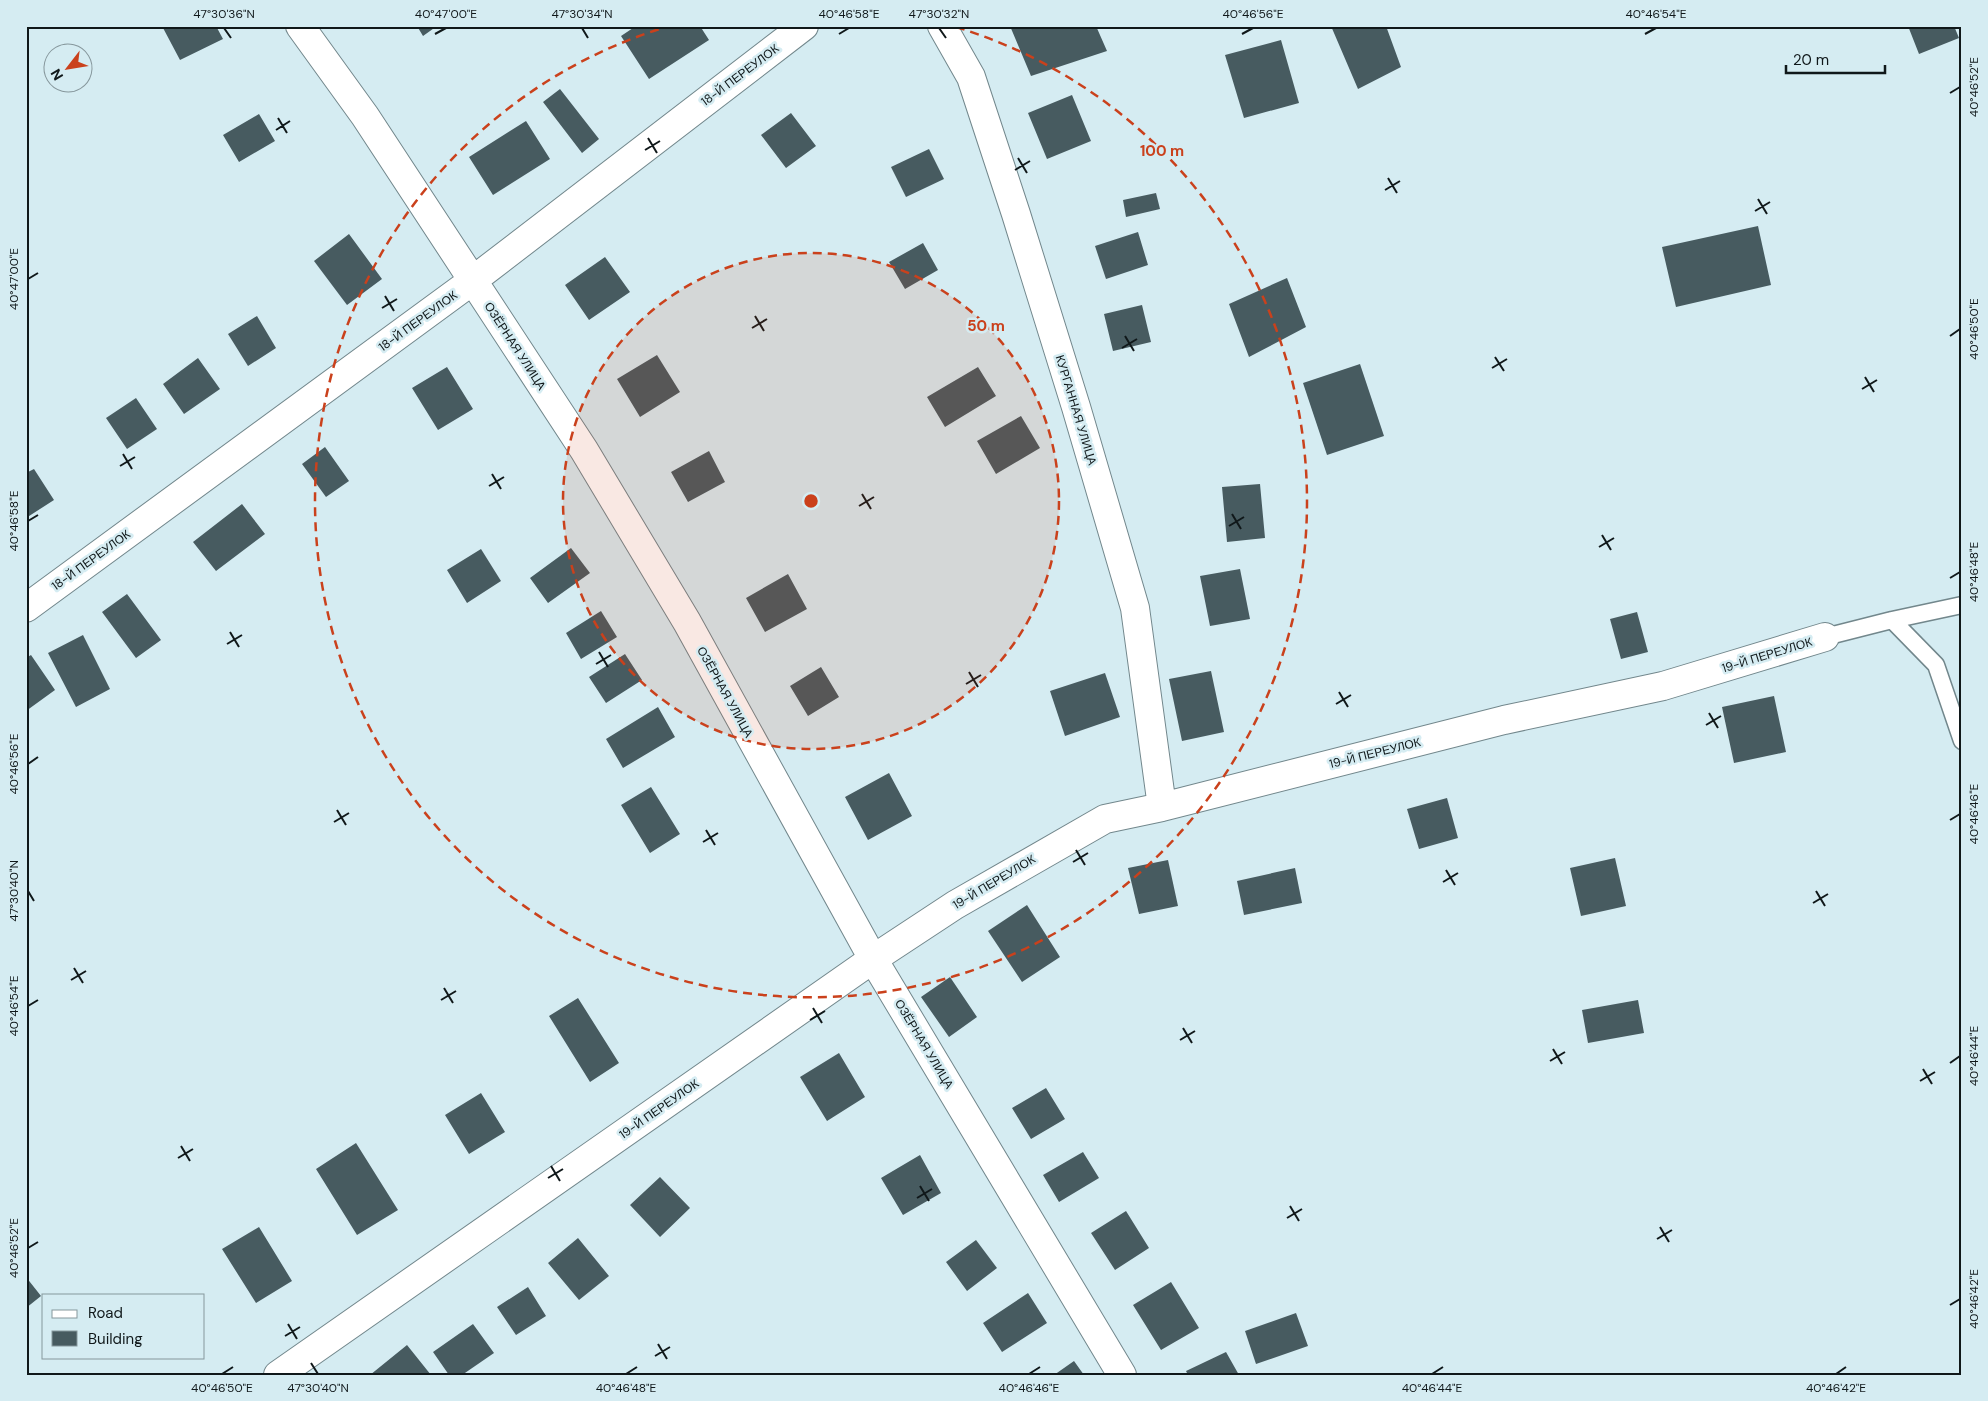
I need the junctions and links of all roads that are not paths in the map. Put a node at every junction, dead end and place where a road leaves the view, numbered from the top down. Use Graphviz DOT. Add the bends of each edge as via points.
graph roads {
  1 [pos="300,26"];
  2 [pos="804,26"];
  3 [pos="942,26"];
  4 [pos="472,281"];
  5 [pos="1962,605"];
  6 [pos="26,608"];
  7 [pos="1892,620"];
  8 [pos="1825,637"];
  9 [pos="1962,741"];
  10 [pos="1162,808"];
  11 [pos="873,959"];
  12 [pos="278,1375"];
  13 [pos="1122,1375"];
  1 -- 4 [label="street, ОЗЁРНАЯ УЛИЦА" via="365,116"];
  2 -- 4 [label="street, 18-Й ПЕРЕУЛОК"];
  3 -- 10 [label="street, КУРГАННАЯ УЛИЦА" via="974,86 1076,407 1135,608"];
  4 -- 6 [label="street, 18-Й ПЕРЕУЛОК"];
  4 -- 11 [label="street, ОЗЁРНАЯ УЛИЦА" via="584,450 687,622"];
  5 -- 7 [label="lane"];
  7 -- 8 [label="lane"];
  7 -- 9 [label="lane" via="1936,666"];
  8 -- 10 [label="street, 19-Й ПЕРЕУЛОК" via="1663,686 1504,720"];
  10 -- 11 [label="street, 19-Й ПЕРЕУЛОК" via="1105,819 955,905"];
  11 -- 12 [label="street, 19-Й ПЕРЕУЛОК"];
  11 -- 13 [label="street, ОЗЁРНАЯ УЛИЦА"];
}
